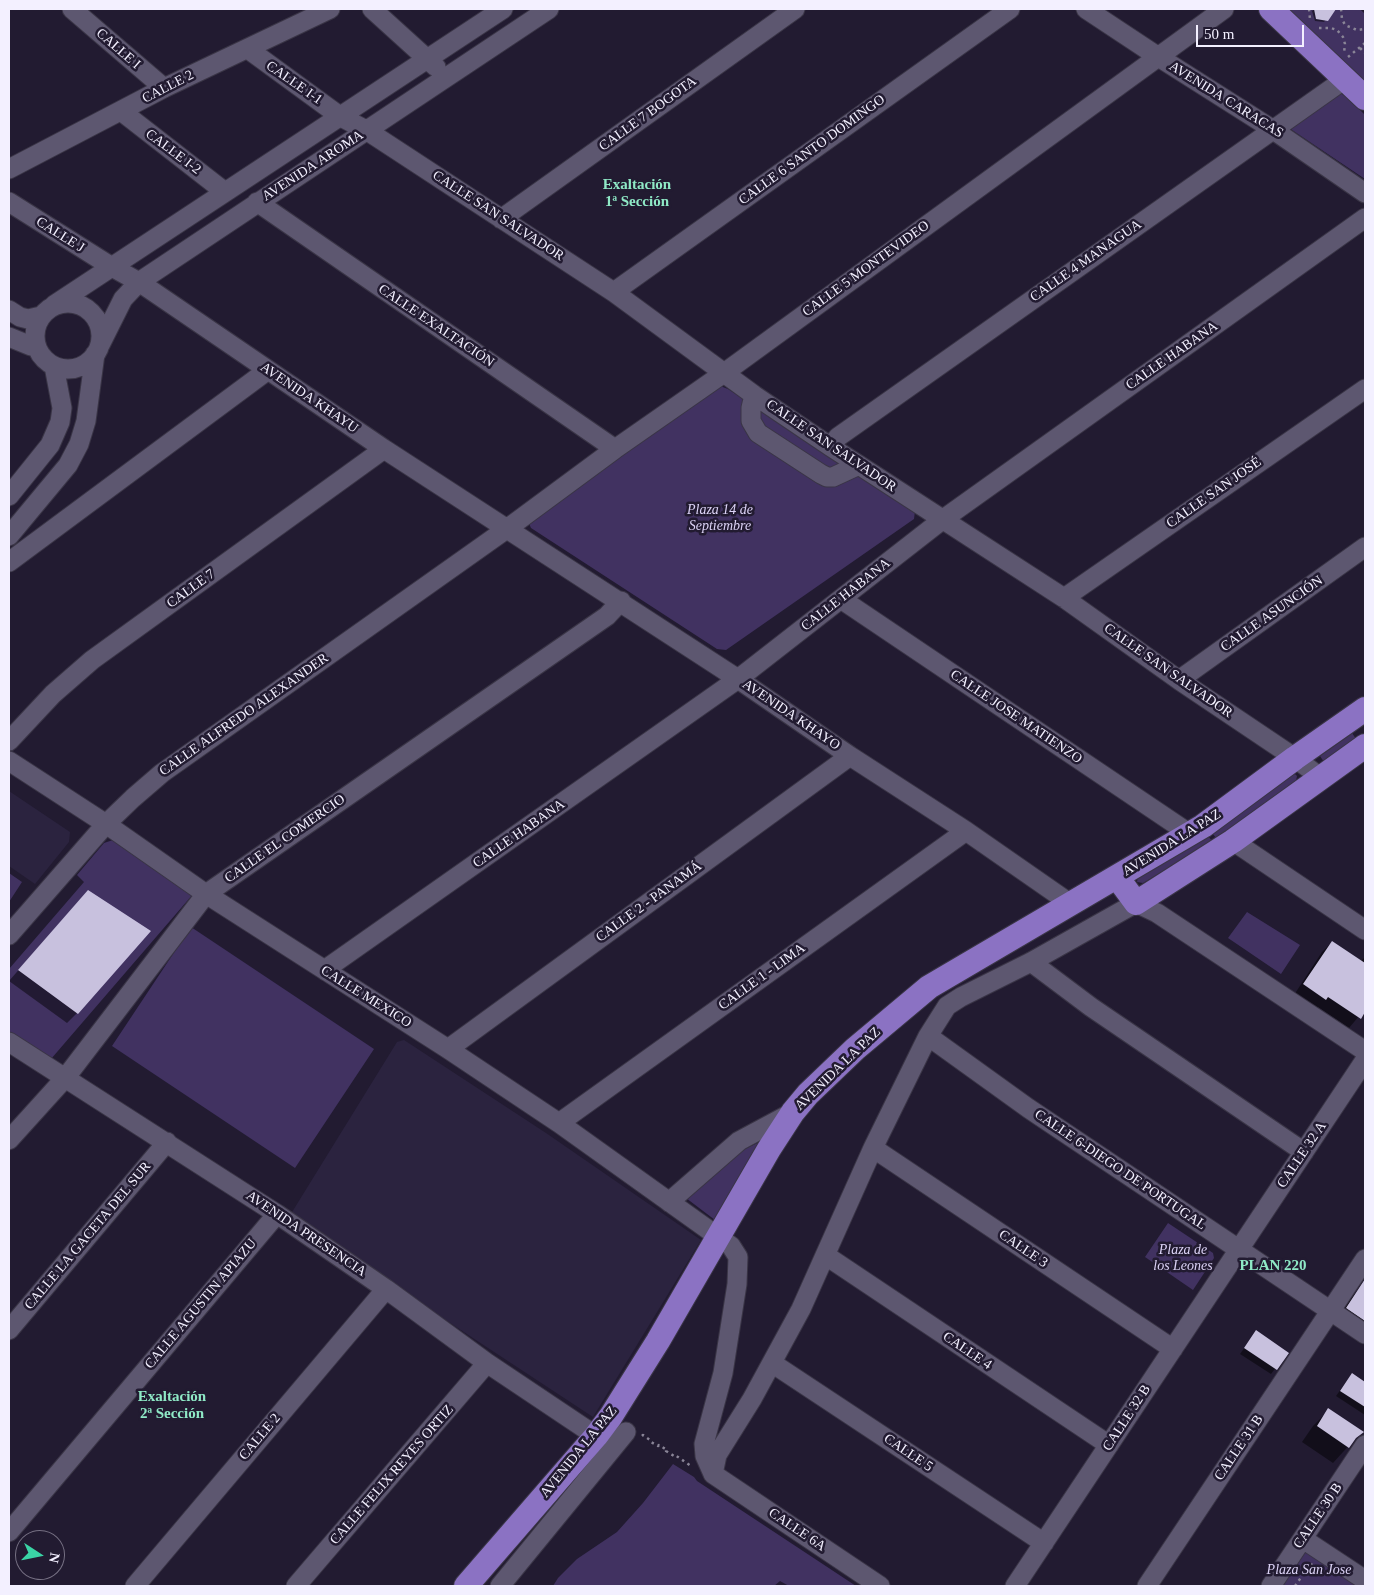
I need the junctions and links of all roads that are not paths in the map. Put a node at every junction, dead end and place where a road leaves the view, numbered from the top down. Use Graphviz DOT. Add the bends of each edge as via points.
graph roads {
  1 [pos="72,9"];
  2 [pos="330,9"];
  3 [pos="372,9"];
  4 [pos="503,9"];
  5 [pos="550,9"];
  6 [pos="795,9"];
  7 [pos="1010,9"];
  8 [pos="1086,9"];
  9 [pos="1224,9"];
  10 [pos="1271,9"];
  11 [pos="248,49"];
  12 [pos="1157,56"];
  13 [pos="427,59"];
  14 [pos="446,76"];
  15 [pos="1345,78"];
  16 [pos="164,88"];
  17 [pos="1365,98"];
  18 [pos="121,111"];
  19 [pos="341,116"];
  20 [pos="1272,129"];
  21 [pos="366,130"];
  22 [pos="9,169"];
  23 [pos="225,192"];
  24 [pos="1365,193"];
  25 [pos="9,202"];
  26 [pos="257,202"];
  27 [pos="1365,218"];
  28 [pos="501,219"];
  29 [pos="112,268"];
  30 [pos="139,282"];
  31 [pos="615,293"];
  32 [pos="48,311"];
  33 [pos="10,312"];
  34 [pos="9,337"];
  35 [pos="36,346"];
  36 [pos="98,349"];
  37 [pos="54,366"];
  38 [pos="268,370"];
  39 [pos="724,372"];
  40 [pos="1365,389"];
  41 [pos="754,395"];
  42 [pos="831,448"];
  43 [pos="384,449"];
  44 [pos="615,449"];
  45 [pos="859,465"];
  46 [pos="9,496"];
  47 [pos="942,520"];
  48 [pos="508,528"];
  49 [pos="9,536"];
  50 [pos="1365,547"];
  51 [pos="9,562"];
  52 [pos="1064,598"];
  53 [pos="841,600"];
  54 [pos="621,601"];
  55 [pos="738,679"];
  56 [pos="1179,680"];
  57 [pos="1365,709"];
  58 [pos="9,741"];
  59 [pos="1365,746"];
  60 [pos="850,756"];
  61 [pos="1295,758"];
  62 [pos="9,761"];
  63 [pos="1320,777"];
  64 [pos="106,824"];
  65 [pos="966,831"];
  66 [pos="1190,834"];
  67 [pos="1233,841"];
  68 [pos="1118,877"];
  69 [pos="206,894"];
  70 [pos="1136,903"];
  71 [pos="1071,904"];
  72 [pos="1365,930"];
  73 [pos="9,934"];
  74 [pos="1031,962"];
  75 [pos="326,971"];
  76 [pos="928,1036"];
  77 [pos="9,1042"];
  78 [pos="448,1049"];
  79 [pos="1365,1051"];
  80 [pos="1365,1060"];
  81 [pos="66,1077"];
  82 [pos="793,1112"];
  83 [pos="559,1123"];
  84 [pos="9,1140"];
  85 [pos="167,1142"];
  86 [pos="874,1148"];
  87 [pos="1304,1152"];
  88 [pos="669,1202"];
  89 [pos="277,1214"];
  90 [pos="720,1236"];
  91 [pos="1239,1250"];
  92 [pos="825,1256"];
  93 [pos="1365,1259"];
  94 [pos="386,1288"];
  95 [pos="1331,1311"];
  96 [pos="9,1330"];
  97 [pos="1365,1334"];
  98 [pos="1173,1349"];
  99 [pos="487,1363"];
  100 [pos="772,1363"];
  101 [pos="632,1433"];
  102 [pos="596,1436"];
  103 [pos="1109,1446"];
  104 [pos="1364,1452"];
  105 [pos="713,1474"];
  106 [pos="9,1532"];
  107 [pos="1303,1539"];
  108 [pos="1044,1543"];
  109 [pos="1365,1580"];
  110 [pos="135,1586"];
  111 [pos="296,1586"];
  112 [pos="466,1586"];
  113 [pos="500,1586"];
  114 [pos="880,1586"];
  115 [pos="1015,1586"];
  116 [pos="1148,1586"];
  117 [pos="1272,1586"];
  1 -- 16 [label="street, CALLE I"];
  2 -- 11 [label="street, CALLE 2"];
  3 -- 13 [label="street"];
  4 -- 13 [label="street, AVENIDA AROMA"];
  5 -- 14 [label="street, AVENIDA AROMA"];
  6 -- 28 [label="street, CALLE 7 BOGOTA"];
  7 -- 31 [label="street, CALLE 6 SANTO DOMINGO"];
  8 -- 12 [label="street, AVENIDA CARACAS"];
  9 -- 12 [label="street, CALLE 5 MONTEVIDEO"];
  10 -- 15 [label="main road"];
  11 -- 16 [label="street, CALLE 2"];
  11 -- 19 [label="street, CALLE I-1"];
  12 -- 20 [label="street, AVENIDA CARACAS"];
  12 -- 39 [label="street, CALLE 5 MONTEVIDEO"];
  13 -- 14 [label="street"];
  13 -- 19 [label="street, AVENIDA AROMA"];
  14 -- 21 [label="street, AVENIDA AROMA"];
  15 -- 17 [label="main road"];
  15 -- 20 [label="street, CALLE 4 MANAGUA"];
  16 -- 18 [label="street, CALLE 2"];
  18 -- 22 [label="street, CALLE 2"];
  18 -- 23 [label="street, CALLE I-2"];
  19 -- 21 [label="street, CALLE SAN SALVADOR"];
  19 -- 23 [label="street, AVENIDA AROMA"];
  20 -- 24 [label="street, AVENIDA CARACAS"];
  20 -- 42 [label="street, CALLE 4 MANAGUA" via="838,437"];
  21 -- 26 [label="street, AVENIDA AROMA"];
  21 -- 28 [label="street, CALLE SAN SALVADOR"];
  23 -- 29 [label="street, AVENIDA AROMA"];
  25 -- 29 [label="street, CALLE J"];
  26 -- 30 [label="street, AVENIDA AROMA"];
  26 -- 44 [label="street, CALLE EXALTACIÓN"];
  27 -- 47 [label="street, CALLE HABANA"];
  28 -- 31 [label="street, CALLE SAN SALVADOR"];
  29 -- 30 [label="street, AVENIDA KHAYU"];
  29 -- 32 [label="street, AVENIDA AROMA"];
  30 -- 36 [label="street, AVENIDA AROMA" via="124,299"];
  30 -- 38 [label="street, AVENIDA KHAYU"];
  31 -- 39 [label="street, CALLE SAN SALVADOR"];
  32 -- 33 [label="street" via="28,319"];
  32 -- 35 [label="street" via="36,325"];
  32 -- 36 [label="street" via="65,302 85,307 99,324"];
  34 -- 35 [label="street"];
  35 -- 37 [label="street" via="46,361"];
  36 -- 37 [label="street" via="81,366 63,369"];
  36 -- 49 [label="street, AVENIDA AROMA" via="79,444 68,465"];
  37 -- 46 [label="street" via="62,408 60,422 50,445"];
  38 -- 43 [label="street, AVENIDA KHAYU"];
  38 -- 51 [label="street"];
  39 -- 41 [label="street, CALLE SAN SALVADOR"];
  39 -- 44 [label="street, CALLE 5 MONTEVIDEO"];
  40 -- 52 [label="street, CALLE SAN JOSÉ"];
  41 -- 42 [label="street, CALLE SAN SALVADOR"];
  41 -- 45 [label="street" via="751,421 758,433 827,477"];
  42 -- 45 [label="street, CALLE SAN SALVADOR"];
  43 -- 48 [label="street, AVENIDA KHAYU"];
  43 -- 58 [label="street, CALLE 7" via="92,660 53,694"];
  44 -- 48 [label="street, CALLE 5 MONTEVIDEO"];
  45 -- 47 [label="street, CALLE SAN SALVADOR"];
  47 -- 52 [label="street, CALLE SAN SALVADOR"];
  47 -- 53 [label="street, CALLE HABANA"];
  48 -- 54 [label="street, AVENIDA KHAYO"];
  48 -- 64 [label="street, CALLE ALFREDO ALEXANDER" via="162,772"];
  50 -- 56 [label="street, CALLE ASUNCIÓN"];
  52 -- 56 [label="street, CALLE SAN SALVADOR"];
  53 -- 55 [label="street, CALLE HABANA"];
  53 -- 66 [label="street, CALLE JOSE MATIENZO"];
  54 -- 55 [label="street, AVENIDA KHAYO"];
  54 -- 69 [label="street, CALLE EL COMERCIO" via="607,616"];
  55 -- 60 [label="street, AVENIDA KHAYO"];
  55 -- 75 [label="street, CALLE HABANA"];
  56 -- 61 [label="street, CALLE SAN SALVADOR"];
  57 -- 61 [label="main road, AVENIDA LA PAZ"];
  59 -- 63 [label="main road"];
  60 -- 65 [label="street, AVENIDA KHAYO"];
  60 -- 78 [label="street, CALLE 2 - PANAMÁ"];
  61 -- 63 [label="street, CALLE SAN SALVADOR"];
  61 -- 66 [label="main road, AVENIDA LA PAZ"];
  62 -- 64 [label="street, CALLE MEXICO"];
  63 -- 67 [label="main road"];
  64 -- 69 [label="street, CALLE MEXICO"];
  64 -- 73 [label="street, CALLE ALFREDO ALEXANDER"];
  65 -- 71 [label="street, AVENIDA KHAYO"];
  65 -- 83 [label="street, CALLE 1 - LIMA"];
  66 -- 68 [label="main road, AVENIDA LA PAZ"];
  67 -- 70 [label="main road"];
  67 -- 72 [label="street"];
  68 -- 70 [label="main road"];
  68 -- 71 [label="main road, AVENIDA LA PAZ"];
  69 -- 75 [label="street, CALLE MEXICO"];
  69 -- 81 [label="street, CALLE EL COMERCIO"];
  70 -- 74 [label="street"];
  70 -- 79 [label="street" via="1157,913"];
  71 -- 82 [label="main road, AVENIDA LA PAZ" via="929,987 855,1049"];
  74 -- 76 [label="street" via="947,1006"];
  74 -- 87 [label="street" via="1091,1007"];
  75 -- 78 [label="street, CALLE MEXICO"];
  76 -- 86 [label="street"];
  76 -- 91 [label="street, CALLE 6-DIEGO DE PORTUGAL" via="1028,1108"];
  77 -- 81 [label="street, AVENIDA PRESENCIA"];
  78 -- 83 [label="street, CALLE MEXICO"];
  80 -- 87 [label="street, CALLE 32 A"];
  81 -- 84 [label="street, CALLE EL COMERCIO"];
  81 -- 85 [label="street, AVENIDA PRESENCIA"];
  82 -- 88 [label="street" via="739,1141"];
  82 -- 90 [label="main road, AVENIDA LA PAZ"];
  83 -- 88 [label="street, CALLE MEXICO"];
  85 -- 89 [label="street, AVENIDA PRESENCIA"];
  85 -- 96 [label="street, CALLE LA GACETA DEL SUR"];
  86 -- 92 [label="street"];
  86 -- 98 [label="street, CALLE 3"];
  87 -- 91 [label="street, CALLE 32 A"];
  88 -- 90 [label="street, CALLE MEXICO"];
  89 -- 94 [label="street, AVENIDA PRESENCIA"];
  89 -- 106 [label="street, CALLE AGUSTIN APIAZU"];
  90 -- 102 [label="main road, AVENIDA LA PAZ" via="658,1341"];
  90 -- 105 [label="street, CALLE MEXICO" via="738,1256 737,1284 723,1373 704,1444"];
  91 -- 95 [label="street, CALLE 6-DIEGO DE PORTUGAL"];
  91 -- 98 [label="street, CALLE 32 B"];
  92 -- 100 [label="street"];
  92 -- 103 [label="street, CALLE 4"];
  93 -- 95 [label="street, CALLE 31 B"];
  94 -- 99 [label="street, AVENIDA PRESENCIA"];
  94 -- 110 [label="street, CALLE 2"];
  95 -- 97 [label="street, CALLE 6-DIEGO DE PORTUGAL"];
  95 -- 116 [label="street, CALLE 31 B"];
  98 -- 103 [label="street, CALLE 32 B"];
  99 -- 102 [label="street, AVENIDA PRESENCIA"];
  99 -- 111 [label="street, CALLE FELIX REYES ORTIZ"];
  100 -- 105 [label="street" via="717,1455"];
  100 -- 108 [label="street, CALLE 5"];
  101 -- 113 [label="street"];
  102 -- 112 [label="main road, AVENIDA LA PAZ"];
  103 -- 108 [label="street, CALLE 32 B"];
  104 -- 107 [label="street, CALLE 30 B"];
  105 -- 114 [label="street, CALLE 6A"];
  107 -- 109 [label="street"];
  107 -- 117 [label="street, CALLE 30 B"];
  108 -- 115 [label="street, CALLE 32 B"];
}
